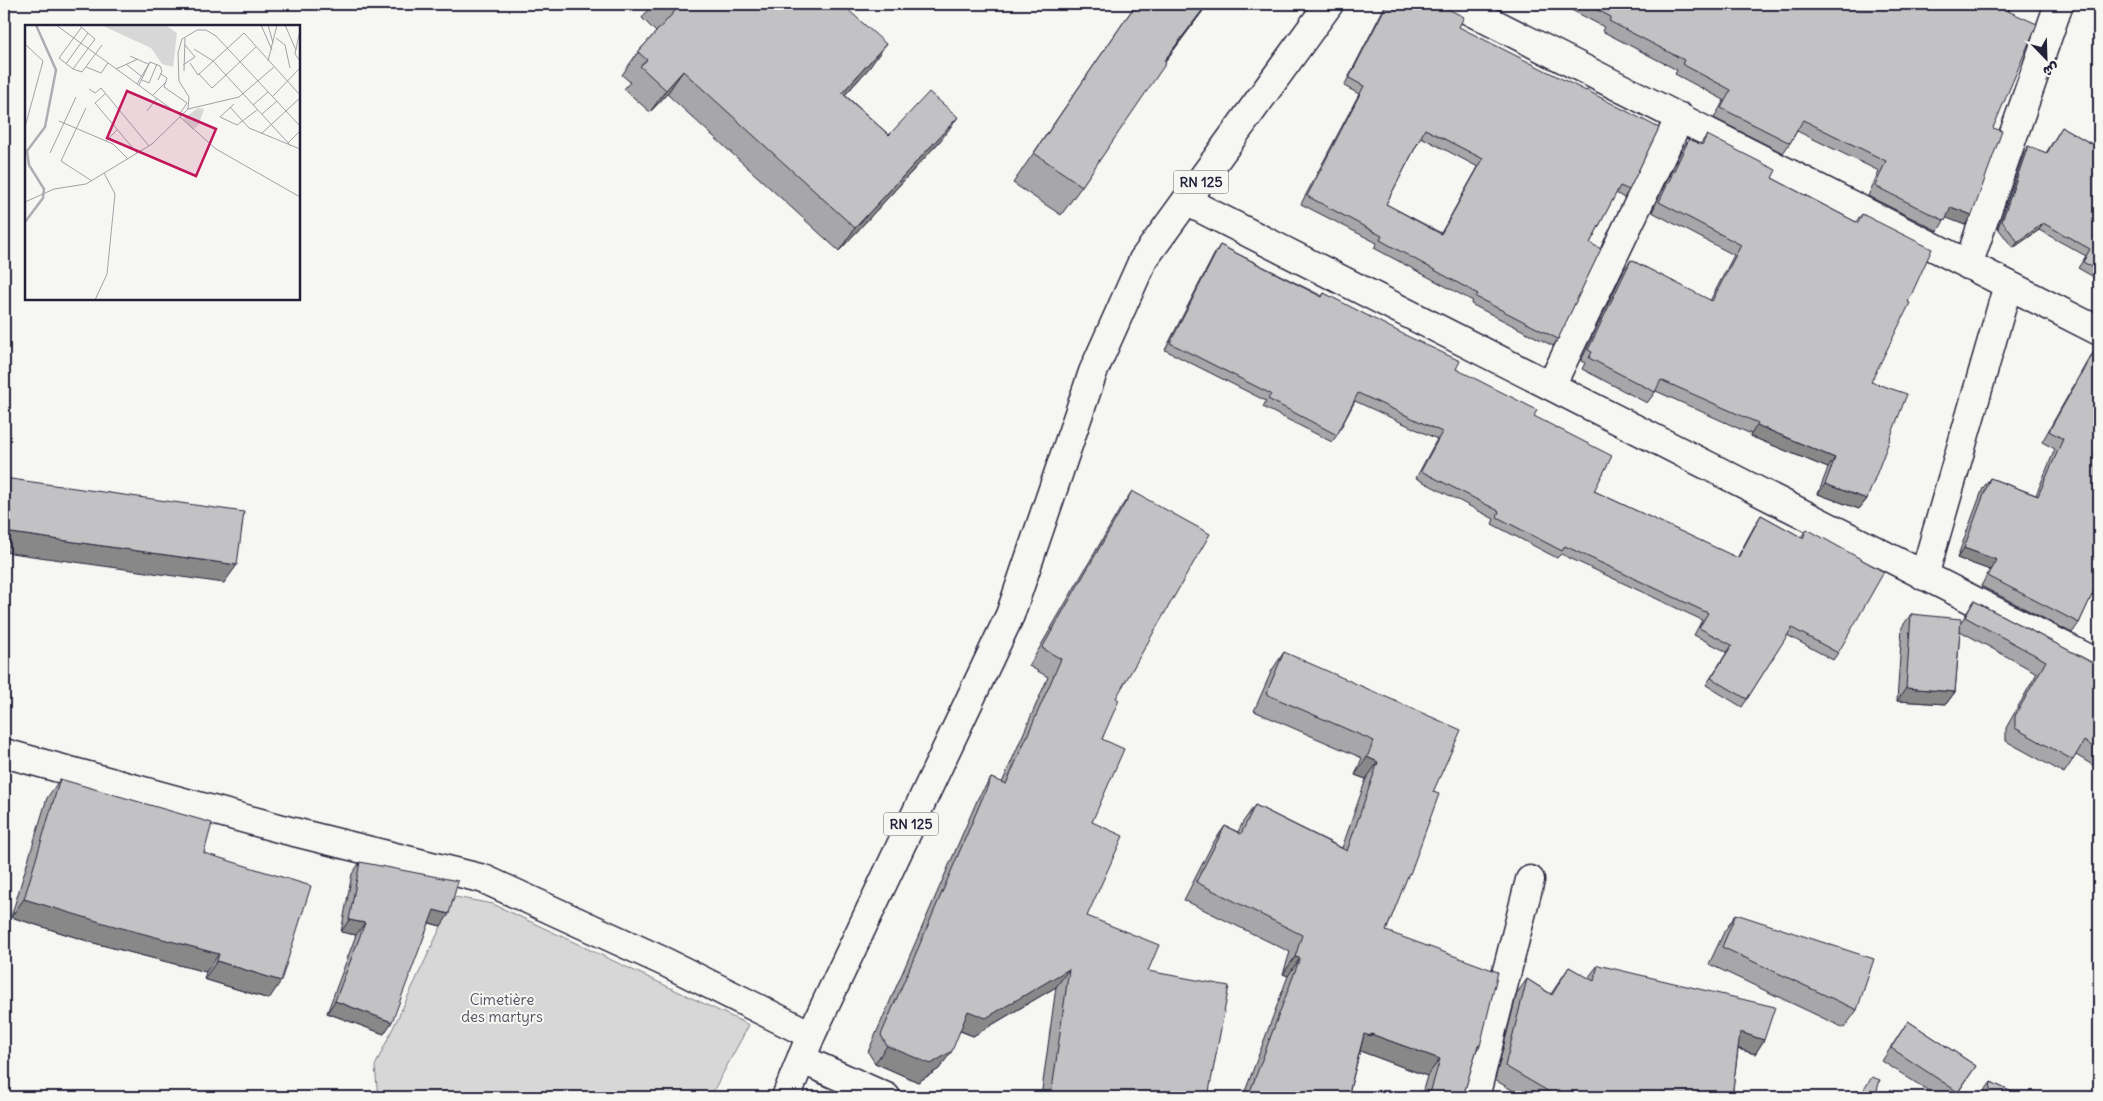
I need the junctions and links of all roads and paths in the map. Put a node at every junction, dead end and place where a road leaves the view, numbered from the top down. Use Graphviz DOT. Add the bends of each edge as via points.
graph roads {
  1 [pos="1329,4"];
  2 [pos="1456,4"];
  3 [pos="2059,4"];
  4 [pos="1680,117"];
  5 [pos="1186,201"];
  6 [pos="1968,265"];
  7 [pos="2008,285"];
  8 [pos="2099,331"];
  9 [pos="1550,386"];
  10 [pos="1924,576"];
  11 [pos="2099,664"];
  12 [pos="4,753"];
  13 [pos="1530,880"];
  14 [pos="806,1047"];
  15 [pos="855,1091"];
  16 [pos="786,1097"];
  17 [pos="886,1097"];
  18 [pos="1475,1097"];
  1 -- 5 [label="street, RN 125"];
  2 -- 4 [label="street"];
  3 -- 6 [label="street"];
  4 -- 6 [label="street"];
  4 -- 9 [label="street"];
  5 -- 9 [label="street"];
  5 -- 14 [label="street, RN 125" via="1143,260 1093,372 1010,615"];
  6 -- 7 [label="street"];
  7 -- 8 [label="street"];
  7 -- 10 [label="street"];
  9 -- 10 [label="street"];
  10 -- 11 [label="street"];
  12 -- 14 [label="street" via="286,830 484,879 667,963"];
  13 -- 18 [label="street"];
  14 -- 15 [label="street"];
  14 -- 16 [label="street, RN 125"];
  15 -- 17 [label="street"];
}
